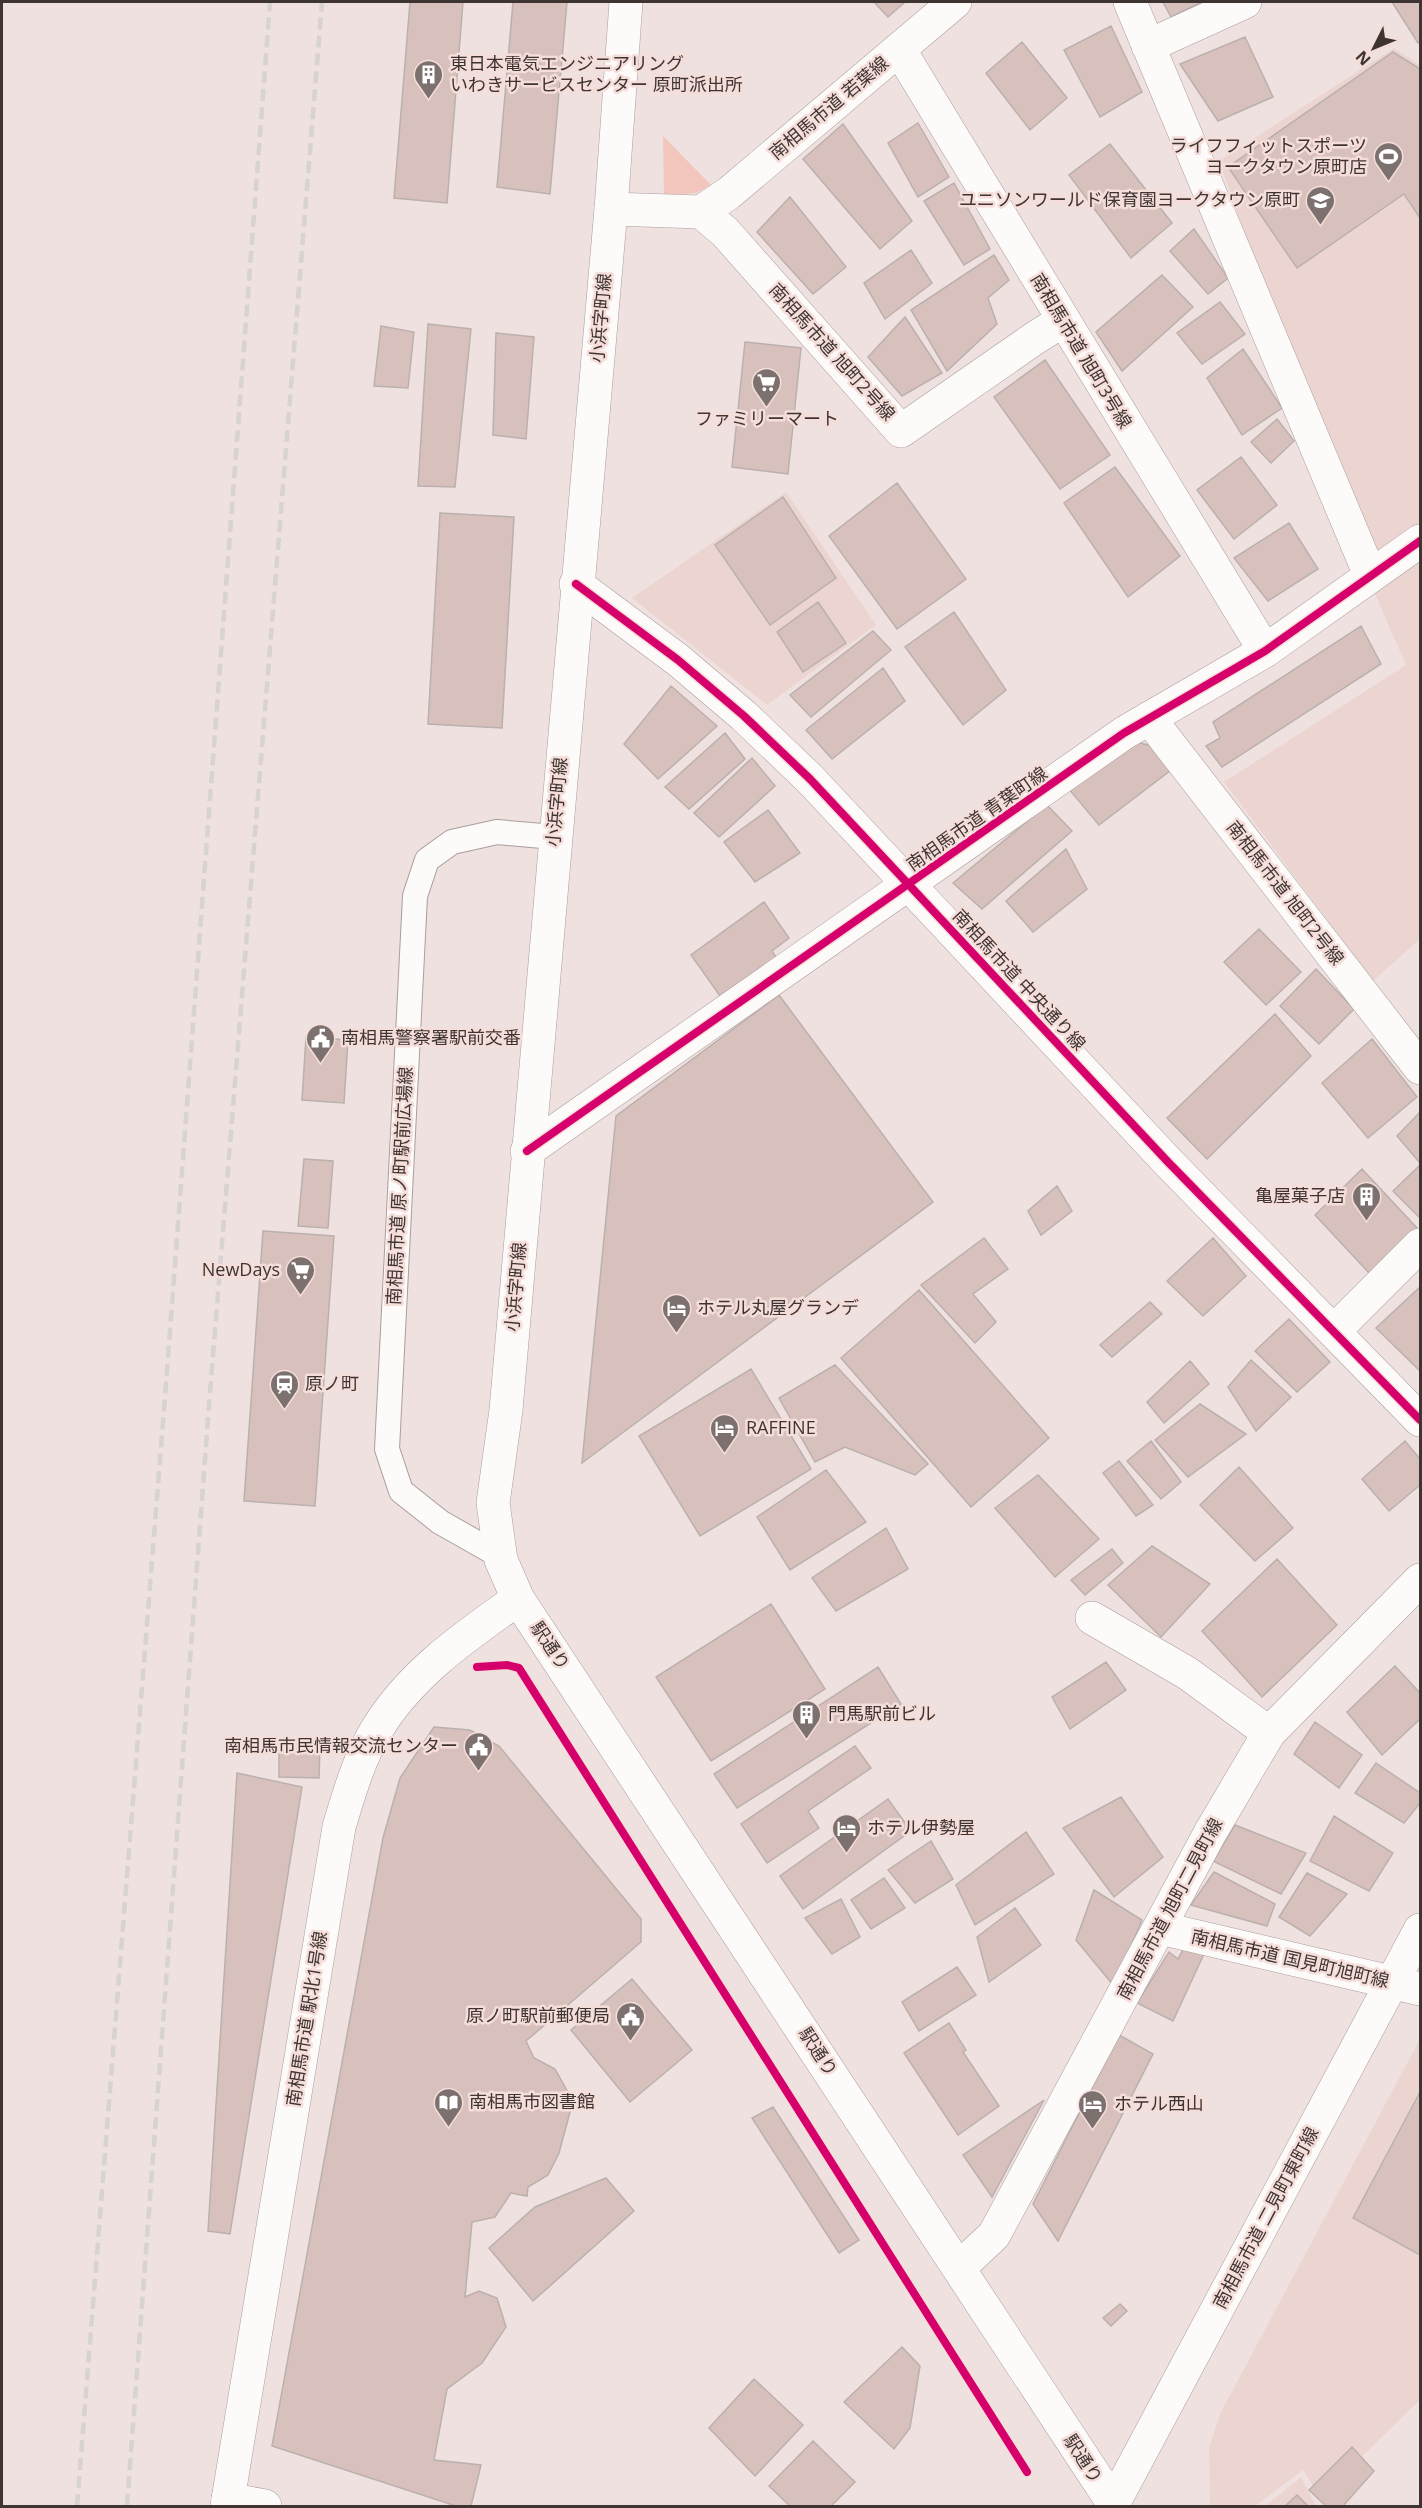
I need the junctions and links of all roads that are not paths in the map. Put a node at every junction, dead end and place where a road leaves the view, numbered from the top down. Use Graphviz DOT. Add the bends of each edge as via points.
graph roads {
  1 [pos="626,2"];
  2 [pos="955,2"];
  3 [pos="1130,2"];
  4 [pos="1245,2"];
  5 [pos="1148,46"];
  6 [pos="899,49"];
  7 [pos="610,209"];
  8 [pos="701,212"];
  9 [pos="1062,321"];
  10 [pos="1420,541"];
  11 [pos="1370,575"];
  12 [pos="576,584"];
  13 [pos="1265,651"];
  14 [pos="1149,718"];
  15 [pos="555,837"];
  16 [pos="911,884"];
  17 [pos="1420,1068"];
  18 [pos="527,1151"];
  19 [pos="1420,1245"];
  20 [pos="1334,1331"];
  21 [pos="1420,1420"];
  22 [pos="500,1556"];
  23 [pos="1420,1580"];
  24 [pos="518,1599"];
  25 [pos="1092,1618"];
  26 [pos="1269,1733"];
  27 [pos="1160,1928"];
  28 [pos="1420,1930"];
  29 [pos="1406,1986"];
  30 [pos="960,2267"];
  31 [pos="228,2503"];
  32 [pos="265,2506"];
  33 [pos="1113,2506"];
  1 -- 7 [label="street, 小浜字町線"];
  2 -- 6 [label="street, 南相馬市道 若葉線"];
  3 -- 5 [label="street"];
  4 -- 5 [label="street"];
  5 -- 11 [label="street"];
  6 -- 8 [label="street, 南相馬市道 若葉線" via="729,193"];
  6 -- 9 [label="street, 南相馬市道 旭町3号線"];
  7 -- 8 [label="street"];
  7 -- 12 [label="street, 小浜字町線"];
  8 -- 9 [label="street, 南相馬市道 旭町2号線" via="725,232 902,430"];
  9 -- 13 [label="street, 南相馬市道 旭町3号線"];
  10 -- 11 [label="street, 南相馬市道 青葉町線"];
  11 -- 13 [label="street, 南相馬市道 青葉町線"];
  12 -- 15 [label="street, 小浜字町線"];
  12 -- 16 [label="street, 南相馬市道 中央通り線" via="678,660 744,716 810,778"];
  13 -- 14 [label="street, 南相馬市道 青葉町線"];
  14 -- 16 [label="street, 南相馬市道 青葉町線"];
  14 -- 17 [label="street, 南相馬市道 旭町2号線"];
  15 -- 18 [label="street, 小浜字町線"];
  15 -- 22 [label="lane, 南相馬市道 原ノ町駅前広場線" via="497,832 452,842 427,860 415,896 387,1449 401,1491 440,1522"];
  16 -- 18 [label="street, 南相馬市道 青葉町線"];
  16 -- 20 [label="street, 南相馬市道 中央通り線" via="1168,1162"];
  18 -- 22 [label="street, 小浜字町線" via="506,1410 493,1503"];
  19 -- 20 [label="street"];
  20 -- 21 [label="street, 南相馬市道 中央通り線"];
  22 -- 24 [label="street, 小浜字町線"];
  23 -- 26 [label="street, 南相馬市道 旭町二見町線"];
  24 -- 30 [label="street, 駅通り"];
  24 -- 31 [label="street, 南相馬市道 駅北1号線" via="458,1642 405,1691 377,1729 353,1781 339,1827"];
  25 -- 26 [label="street" via="1187,1672"];
  26 -- 27 [label="street, 南相馬市道 旭町二見町線"];
  27 -- 29 [label="street, 南相馬市道 国見町旭町線"];
  27 -- 30 [label="street, 南相馬市道 旭町二見町線" via="994,2235"];
  28 -- 29 [label="street, 南相馬市道 二見町東町線"];
  29 -- 33 [label="street, 南相馬市道 二見町東町線"];
  30 -- 33 [label="street, 駅通り"];
  31 -- 32 [label="street"];
}
